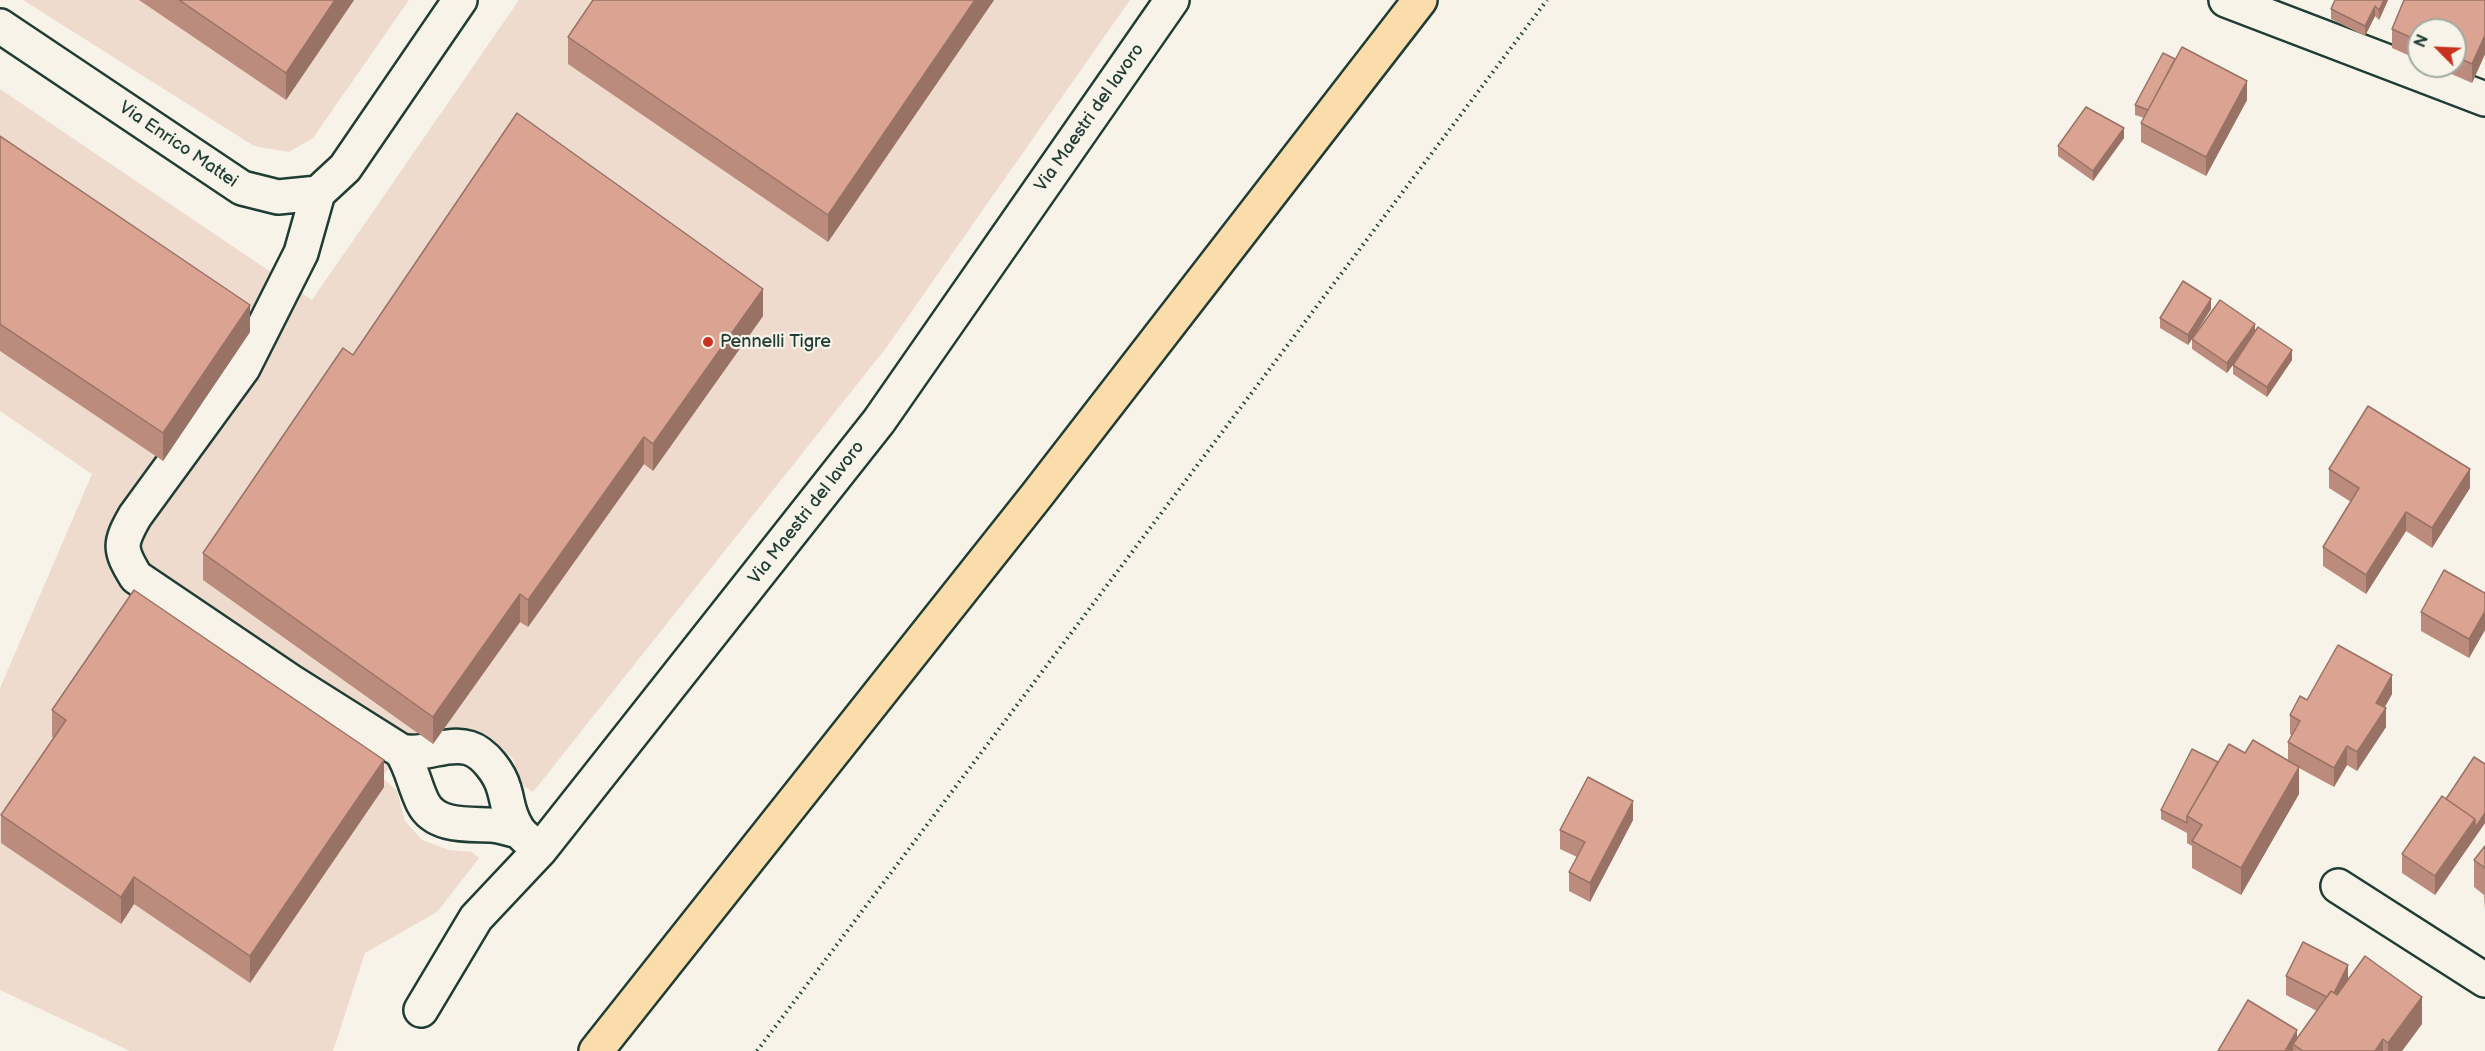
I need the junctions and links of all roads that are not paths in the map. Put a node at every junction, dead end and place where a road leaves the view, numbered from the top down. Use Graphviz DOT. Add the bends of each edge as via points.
graph roads {
  1 [pos="460,0"];
  2 [pos="1172,0"];
  3 [pos="1420,0"];
  4 [pos="2226,0"];
  5 [pos="0,26"];
  6 [pos="2485,99"];
  7 [pos="318,193"];
  8 [pos="401,751"];
  9 [pos="529,840"];
  10 [pos="2338,886"];
  11 [pos="2485,980"];
  12 [pos="421,1010"];
  13 [pos="596,1051"];
  1 -- 7 [label="street" via="345,168"];
  2 -- 9 [label="street, Via Maestri del lavoro" via="879,421"];
  3 -- 13 [label="main road" via="1037,495"];
  4 -- 6 [label="street"];
  5 -- 7 [label="street, Via Enrico Mattei" via="242,188 278,197"];
  7 -- 8 [label="street" via="301,253 243,368 135,516 122,538 125,560 136,577"];
  8 -- 9 [label="street" via="429,813 454,824 492,825"];
  8 -- 9 [label="street" via="412,754 454,747 470,748 482,756 504,788 507,809"];
  9 -- 12 [label="street, Via Maestri del lavoro"];
  10 -- 11 [label="street"];
}
